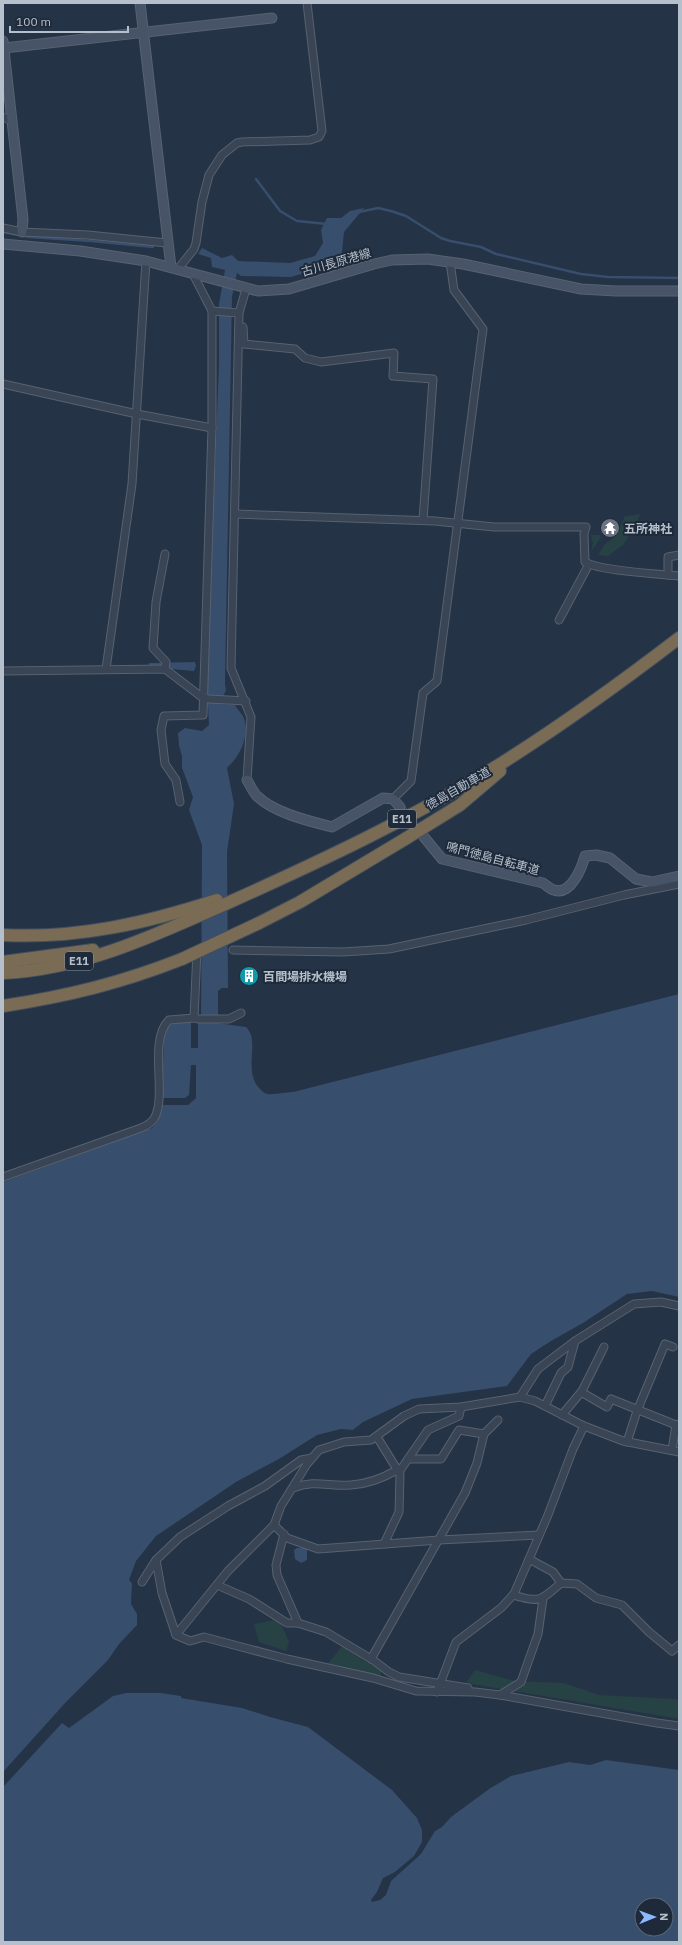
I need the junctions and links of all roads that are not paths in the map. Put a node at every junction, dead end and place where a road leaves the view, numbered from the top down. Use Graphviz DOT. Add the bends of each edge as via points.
graph roads {
  1 [pos="140,3"];
  2 [pos="307,3"];
  3 [pos="272,18"];
  4 [pos="143,31"];
  5 [pos="3,45"];
  6 [pos="3,118"];
  7 [pos="12,121"];
  8 [pos="3,228"];
  9 [pos="22,232"];
  10 [pos="167,243"];
  11 [pos="3,244"];
  12 [pos="146,261"];
  13 [pos="450,262"];
  14 [pos="175,268"];
  15 [pos="193,274"];
  16 [pos="243,288"];
  17 [pos="679,291"];
  18 [pos="214,311"];
  19 [pos="237,313"];
  20 [pos="239,322"];
  21 [pos="3,384"];
  22 [pos="137,414"];
  23 [pos="212,428"];
  24 [pos="236,514"];
  25 [pos="423,520"];
  26 [pos="458,522"];
  27 [pos="165,554"];
  28 [pos="679,555"];
  29 [pos="589,564"];
  30 [pos="668,575"];
  31 [pos="679,576"];
  32 [pos="559,620"];
  33 [pos="679,638"];
  34 [pos="106,669"];
  35 [pos="165,669"];
  36 [pos="3,671"];
  37 [pos="206,699"];
  38 [pos="244,700"];
  39 [pos="540,738"];
  40 [pos="247,780"];
  41 [pos="393,799"];
  42 [pos="180,802"];
  43 [pos="400,807"];
  44 [pos="424,837"];
  45 [pos="679,876"];
  46 [pos="679,884"];
  47 [pos="259,889"];
  48 [pos="3,935"];
  49 [pos="153,936"];
  50 [pos="197,949"];
  51 [pos="233,950"];
  52 [pos="3,962"];
  53 [pos="3,973"];
  54 [pos="3,1006"];
  55 [pos="241,1013"];
  56 [pos="196,1018"];
  57 [pos="3,1177"];
  58 [pos="679,1306"];
  59 [pos="575,1341"];
  60 [pos="604,1347"];
  61 [pos="673,1347"];
  62 [pos="581,1392"];
  63 [pos="520,1397"];
  64 [pos="545,1406"];
  65 [pos="461,1407"];
  66 [pos="637,1411"];
  67 [pos="562,1415"];
  68 [pos="498,1420"];
  69 [pos="678,1425"];
  70 [pos="584,1426"];
  71 [pos="484,1434"];
  72 [pos="377,1437"];
  73 [pos="627,1442"];
  74 [pos="676,1451"];
  75 [pos="312,1458"];
  76 [pos="408,1459"];
  77 [pos="398,1471"];
  78 [pos="293,1488"];
  79 [pos="274,1525"];
  80 [pos="284,1534"];
  81 [pos="539,1535"];
  82 [pos="439,1540"];
  83 [pos="384,1544"];
  84 [pos="529,1559"];
  85 [pos="156,1560"];
  86 [pos="142,1582"];
  87 [pos="561,1583"];
  88 [pos="217,1585"];
  89 [pos="513,1596"];
  90 [pos="543,1599"];
  91 [pos="298,1623"];
  92 [pos="176,1635"];
  93 [pos="679,1645"];
  94 [pos="371,1659"];
  95 [pos="440,1684"];
  96 [pos="437,1692"];
  97 [pos="477,1692"];
  98 [pos="500,1696"];
  99 [pos="679,1726"];
  1 -- 4 [label="main road"];
  2 -- 14 [label="street" via="322,131 319,136 310,140 237,143 222,155 208,180 194,249"];
  3 -- 4 [label="main road"];
  4 -- 5 [label="main road"];
  4 -- 10 [label="main road"];
  5 -- 7 [label="main road"];
  6 -- 7 [label="street"];
  7 -- 9 [label="main road" via="23,219"];
  8 -- 9 [label="street"];
  9 -- 10 [label="street" via="88,235"];
  10 -- 14 [label="main road"];
  11 -- 12 [label="main road, 古川長原港線" via="80,251"];
  12 -- 14 [label="main road, 古川長原港線"];
  12 -- 22 [label="street"];
  13 -- 16 [label="main road, 古川長原港線" via="428,259 392,260 289,289 265,291"];
  13 -- 17 [label="main road, 古川長原港線" via="581,288"];
  13 -- 26 [label="street" via="454,290 483,329"];
  14 -- 15 [label="main road, 古川長原港線"];
  15 -- 16 [label="main road, 古川長原港線"];
  15 -- 18 [label="street"];
  16 -- 19 [label="street"];
  18 -- 19 [label="street"];
  18 -- 23 [label="street"];
  19 -- 20 [label="street"];
  20 -- 24 [label="street"];
  20 -- 25 [label="street" via="242,324 244,344 295,349 305,358 321,362 394,352 394,376 433,379"];
  21 -- 22 [label="street"];
  22 -- 23 [label="street"];
  22 -- 34 [label="street" via="132,484"];
  23 -- 37 [label="street"];
  24 -- 25 [label="street"];
  24 -- 38 [label="street" via="231,668"];
  25 -- 26 [label="street"];
  26 -- 29 [label="street" via="494,527 586,527 585,562"];
  26 -- 41 [label="street" via="436,680 423,693 411,782"];
  27 -- 35 [label="street" via="156,602 153,648 166,662"];
  28 -- 30 [label="street" via="668,557"];
  29 -- 30 [label="street"];
  29 -- 32 [label="street"];
  30 -- 31 [label="street"];
  33 -- 39 [label="highway, 徳島自動車道 / E11"];
  34 -- 35 [label="street"];
  34 -- 36 [label="street"];
  35 -- 37 [label="street"];
  37 -- 38 [label="street"];
  37 -- 42 [label="street" via="203,715 164,716 161,730 165,764 176,780"];
  38 -- 40 [label="street" via="252,717"];
  39 -- 47 [label="highway, 徳島自動車道 / E11" via="452,793 367,839"];
  39 -- 54 [label="highway, bridge" via="460,805 356,870 259,923 182,959 122,981 77,993"];
  40 -- 41 [label="main road" via="257,795 269,805 332,827 383,798"];
  41 -- 43 [label="main road"];
  44 -- 45 [label="main road, 鳴門徳島自転車道" via="442,859 543,883 558,891 567,888 578,875 585,856 610,858 636,879 652,882"];
  46 -- 51 [label="street" via="388,949 343,952"];
  47 -- 48 [label="highway" via="177,913 93,931 55,935"];
  47 -- 49 [label="highway, 徳島自動車道 / E11"];
  49 -- 52 [label="highway, 徳島自動車道 / E11" via="91,951"];
  49 -- 53 [label="highway, 徳島自動車道 / E11" via="77,962"];
  50 -- 56 [label="street"];
  55 -- 56 [label="street" via="229,1020"];
  56 -- 57 [label="street" via="169,1020 160,1032 157,1112 150,1124"];
  58 -- 59 [label="street" via="661,1302 634,1304"];
  59 -- 63 [label="street" via="538,1369"];
  59 -- 64 [label="street" via="568,1367 561,1373"];
  60 -- 62 [label="street"];
  61 -- 66 [label="street" via="665,1344"];
  62 -- 66 [label="street" via="607,1407 611,1399"];
  62 -- 67 [label="street"];
  63 -- 64 [label="street"];
  63 -- 65 [label="street"];
  64 -- 67 [label="street"];
  65 -- 72 [label="street" via="419,1409 404,1416"];
  65 -- 76 [label="street" via="459,1416 428,1430"];
  66 -- 69 [label="street"];
  66 -- 73 [label="street"];
  67 -- 70 [label="street"];
  68 -- 71 [label="street"];
  69 -- 74 [label="street"];
  70 -- 73 [label="street"];
  70 -- 81 [label="street"];
  71 -- 76 [label="street" via="459,1430 441,1459"];
  71 -- 82 [label="street" via="477,1463"];
  72 -- 75 [label="street" via="371,1440 344,1442 319,1450"];
  72 -- 77 [label="street"];
  73 -- 74 [label="street"];
  75 -- 78 [label="street"];
  75 -- 85 [label="street" via="301,1460 265,1486 180,1537"];
  76 -- 77 [label="street"];
  77 -- 78 [label="street" via="362,1484 305,1484"];
  77 -- 83 [label="street" via="399,1512"];
  78 -- 79 [label="street" via="281,1506"];
  79 -- 80 [label="street"];
  79 -- 88 [label="street"];
  80 -- 83 [label="street" via="287,1538 318,1549"];
  80 -- 91 [label="street" via="276,1565 277,1575"];
  81 -- 82 [label="street"];
  81 -- 84 [label="street"];
  82 -- 83 [label="street"];
  82 -- 94 [label="street"];
  84 -- 87 [label="street" via="553,1572"];
  84 -- 89 [label="street"];
  85 -- 86 [label="street"];
  85 -- 92 [label="street" via="162,1593"];
  87 -- 90 [label="street"];
  87 -- 93 [label="street" via="577,1584 596,1598 622,1604 672,1651"];
  88 -- 91 [label="street" via="249,1599 287,1623"];
  88 -- 92 [label="street"];
  89 -- 90 [label="street" via="530,1600"];
  89 -- 95 [label="street" via="456,1642"];
  90 -- 98 [label="street" via="538,1634 521,1682"];
  91 -- 94 [label="street" via="326,1632"];
  92 -- 96 [label="street" via="190,1641 204,1637 373,1678 408,1689"];
  94 -- 95 [label="street" via="399,1677"];
  95 -- 96 [label="street"];
  95 -- 97 [label="street" via="468,1688"];
  96 -- 97 [label="street"];
  97 -- 98 [label="street"];
  98 -- 99 [label="street"];
}
